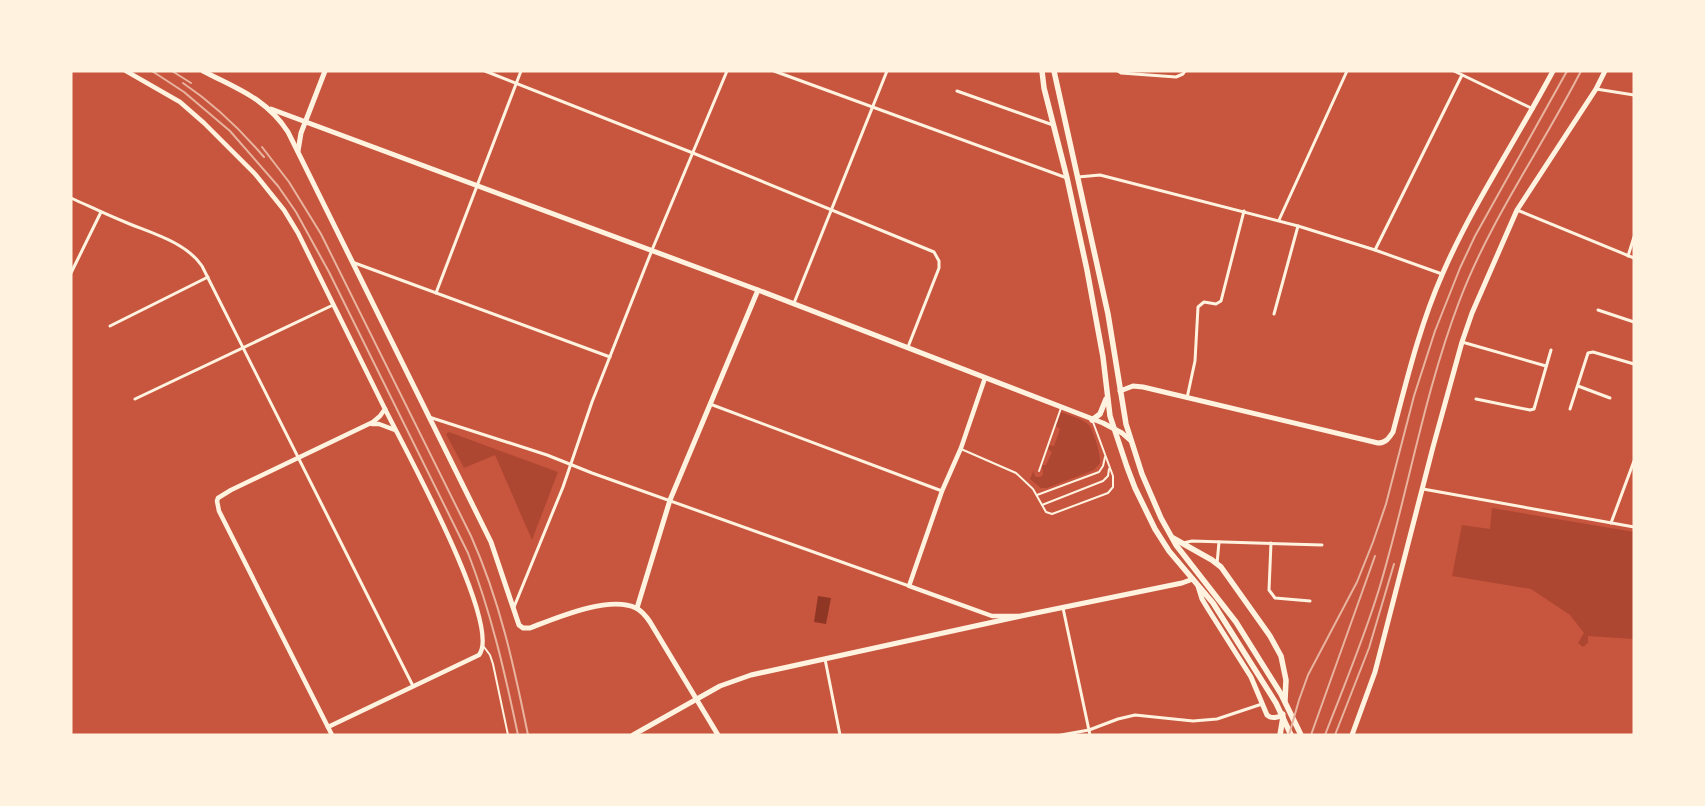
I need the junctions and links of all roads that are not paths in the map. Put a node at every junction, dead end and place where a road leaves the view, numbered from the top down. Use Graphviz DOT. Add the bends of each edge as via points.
graph roads {
  1 [pos="126,71"];
  2 [pos="203,71"];
  3 [pos="325,71"];
  4 [pos="485,71"];
  5 [pos="520,71"];
  6 [pos="727,71"];
  7 [pos="774,71"];
  8 [pos="887,71"];
  9 [pos="1042,71"];
  10 [pos="1054,71"];
  11 [pos="1118,71"];
  12 [pos="1185,71"];
  13 [pos="1347,71"];
  14 [pos="1454,71"];
  15 [pos="1553,71"];
  16 [pos="1605,71"];
  17 [pos="1462,75"];
  18 [pos="516,83"];
  19 [pos="1596,89"];
  20 [pos="957,91"];
  21 [pos="1634,95"];
  22 [pos="873,107"];
  23 [pos="270,109"];
  24 [pos="1533,109"];
  25 [pos="306,122"];
  26 [pos="1054,126"];
  27 [pos="298,151"];
  28 [pos="693,153"];
  29 [pos="1078,177"];
  30 [pos="1067,178"];
  31 [pos="476,186"];
  32 [pos="71,198"];
  33 [pos="832,210"];
  34 [pos="1517,210"];
  35 [pos="1244,211"];
  36 [pos="101,212"];
  37 [pos="1279,220"];
  38 [pos="1298,226"];
  39 [pos="1634,237"];
  40 [pos="652,250"];
  41 [pos="1375,250"];
  42 [pos="1628,256"];
  43 [pos="1634,258"];
  44 [pos="352,262"];
  45 [pos="71,273"];
  46 [pos="1442,274"];
  47 [pos="208,277"];
  48 [pos="758,290"];
  49 [pos="436,293"];
  50 [pos="794,303"];
  51 [pos="334,304"];
  52 [pos="1598,310"];
  53 [pos="1274,314"];
  54 [pos="1634,322"];
  55 [pos="110,326"];
  56 [pos="1462,342"];
  57 [pos="244,347"];
  58 [pos="908,347"];
  59 [pos="1551,350"];
  60 [pos="610,357"];
  61 [pos="1634,364"];
  62 [pos="1546,366"];
  63 [pos="985,378"];
  64 [pos="1578,386"];
  65 [pos="1120,391"];
  66 [pos="1107,397"];
  67 [pos="1187,398"];
  68 [pos="1610,398"];
  69 [pos="135,399"];
  70 [pos="1476,399"];
  71 [pos="710,404"];
  72 [pos="1061,408"];
  73 [pos="385,409"];
  74 [pos="1570,409"];
  75 [pos="428,416"];
  76 [pos="1092,420"];
  77 [pos="369,424"];
  78 [pos="1113,428"];
  79 [pos="396,431"];
  80 [pos="1131,440"];
  81 [pos="960,448"];
  82 [pos="1105,456"];
  83 [pos="299,458"];
  84 [pos="1634,460"];
  85 [pos="571,465"];
  86 [pos="1109,467"];
  87 [pos="1038,471"];
  88 [pos="1422,489"];
  89 [pos="942,491"];
  90 [pos="1037,495"];
  91 [pos="670,500"];
  92 [pos="1042,505"];
  93 [pos="1611,523"];
  94 [pos="1634,527"];
  95 [pos="1171,537"];
  96 [pos="1219,542"];
  97 [pos="1182,543"];
  98 [pos="1271,543"];
  99 [pos="1322,545"];
  100 [pos="1217,564"];
  101 [pos="1192,579"];
  102 [pos="909,586"];
  103 [pos="1198,586"];
  104 [pos="1310,602"];
  105 [pos="637,608"];
  106 [pos="1064,608"];
  107 [pos="514,609"];
  108 [pos="1021,616"];
  109 [pos="483,649"];
  110 [pos="826,659"];
  111 [pos="413,687"];
  112 [pos="697,698"];
  113 [pos="1262,704"];
  114 [pos="1283,714"];
  115 [pos="328,727"];
  116 [pos="1089,730"];
  117 [pos="332,735"];
  118 [pos="508,735"];
  119 [pos="633,735"];
  120 [pos="718,735"];
  121 [pos="840,735"];
  122 [pos="1061,735"];
  123 [pos="1090,735"];
  124 [pos="1280,735"];
  125 [pos="1291,735"];
  126 [pos="1301,735"];
  127 [pos="1352,735"];
  1 -- 51 [label="street" via="189,109 255,174 298,233"];
  2 -- 23 [label="main road"];
  3 -- 25 [label="main road"];
  4 -- 18 [label="street"];
  5 -- 18 [label="street"];
  6 -- 28 [label="street"];
  7 -- 22 [label="street"];
  8 -- 22 [label="street"];
  9 -- 26 [label="main road"];
  10 -- 29 [label="main road"];
  11 -- 12 [label="street" via="1176,77"];
  13 -- 37 [label="street"];
  14 -- 17 [label="street"];
  15 -- 24 [label="main road"];
  16 -- 19 [label="main road"];
  17 -- 24 [label="street"];
  17 -- 41 [label="street"];
  18 -- 28 [label="street"];
  18 -- 31 [label="street"];
  19 -- 21 [label="street"];
  19 -- 34 [label="main road"];
  20 -- 26 [label="street"];
  22 -- 30 [label="street"];
  22 -- 33 [label="street"];
  23 -- 25 [label="main road"];
  23 -- 27 [label="main road"];
  24 -- 46 [label="main road" via="1478,203"];
  25 -- 27 [label="main road"];
  25 -- 31 [label="main road"];
  26 -- 30 [label="main road"];
  27 -- 44 [label="main road"];
  28 -- 33 [label="street"];
  28 -- 40 [label="street"];
  29 -- 35 [label="street" via="1100,176"];
  29 -- 65 [label="main road" via="1108,314"];
  30 -- 66 [label="main road" via="1103,357"];
  31 -- 40 [label="main road"];
  31 -- 49 [label="street"];
  32 -- 36 [label="street"];
  33 -- 50 [label="street"];
  33 -- 58 [label="street" via="936,255 940,265 938,273"];
  34 -- 42 [label="street"];
  34 -- 56 [label="main road"];
  35 -- 37 [label="street"];
  35 -- 67 [label="street" via="1221,301 1216,304 1202,302 1198,307 1195,361"];
  36 -- 45 [label="street"];
  36 -- 47 [label="street" via="189,251"];
  37 -- 38 [label="street"];
  38 -- 41 [label="street"];
  38 -- 53 [label="street"];
  39 -- 42 [label="street"];
  40 -- 48 [label="main road"];
  40 -- 60 [label="street"];
  41 -- 46 [label="street"];
  42 -- 43 [label="street"];
  44 -- 49 [label="street"];
  44 -- 75 [label="main road"];
  46 -- 67 [label="main road" via="1412,359 1393,432 1383,444"];
  47 -- 55 [label="street"];
  47 -- 57 [label="street"];
  48 -- 50 [label="main road"];
  48 -- 71 [label="main road"];
  49 -- 60 [label="street"];
  50 -- 58 [label="main road"];
  51 -- 57 [label="street"];
  51 -- 73 [label="street"];
  52 -- 54 [label="street"];
  56 -- 62 [label="street"];
  56 -- 88 [label="main road"];
  57 -- 69 [label="street"];
  57 -- 83 [label="street"];
  58 -- 63 [label="main road"];
  59 -- 62 [label="street"];
  60 -- 85 [label="street"];
  61 -- 64 [label="street" via="1590,352"];
  62 -- 70 [label="street" via="1532,410"];
  63 -- 72 [label="main road"];
  63 -- 81 [label="street"];
  64 -- 68 [label="street"];
  64 -- 74 [label="street"];
  65 -- 67 [label="main road" via="1137,386"];
  65 -- 80 [label="main road"];
  66 -- 76 [label="main road" via="1100,414"];
  66 -- 78 [label="main road"];
  71 -- 89 [label="street"];
  71 -- 91 [label="main road"];
  72 -- 76 [label="main road"];
  72 -- 87 [label="lane"];
  73 -- 77 [label="street"];
  73 -- 79 [label="street"];
  75 -- 85 [label="street"];
  75 -- 107 [label="main road" via="491,542"];
  76 -- 78 [label="main road"];
  76 -- 82 [label="lane"];
  77 -- 79 [label="street" via="379,424"];
  77 -- 83 [label="street"];
  78 -- 80 [label="main road"];
  78 -- 101 [label="main road" via="1135,488 1155,529"];
  79 -- 109 [label="street" via="454,545 479,618"];
  80 -- 95 [label="main road" via="1142,474"];
  81 -- 89 [label="street"];
  81 -- 90 [label="lane" via="1016,473"];
  82 -- 86 [label="lane"];
  82 -- 90 [label="lane" via="1099,472"];
  83 -- 111 [label="street"];
  83 -- 115 [label="street" via="231,490 217,502"];
  84 -- 93 [label="street"];
  85 -- 91 [label="street"];
  85 -- 107 [label="street"];
  86 -- 92 [label="lane" via="1103,482"];
  86 -- 92 [label="lane" via="1114,484 1108,493 1052,514 1046,512"];
  88 -- 93 [label="street"];
  88 -- 127 [label="main road" via="1375,672"];
  89 -- 102 [label="street"];
  90 -- 92 [label="lane"];
  91 -- 102 [label="street"];
  91 -- 105 [label="main road"];
  93 -- 94 [label="street"];
  95 -- 97 [label="main road"];
  95 -- 126 [label="main road" via="1236,622 1274,681"];
  96 -- 97 [label="street"];
  96 -- 98 [label="street"];
  96 -- 100 [label="street"];
  97 -- 100 [label="main road"];
  98 -- 99 [label="street"];
  98 -- 104 [label="street" via="1272,596"];
  100 -- 114 [label="main road" via="1281,656 1286,680"];
  101 -- 103 [label="main road"];
  101 -- 106 [label="main road" via="1182,584"];
  102 -- 108 [label="street" via="992,616"];
  103 -- 113 [label="main road" via="1205,604 1251,677"];
  103 -- 125 [label="main road" via="1228,626 1276,703"];
  105 -- 107 [label="main road" via="592,606 526,628 519,624"];
  105 -- 112 [label="main road" via="645,615"];
  106 -- 108 [label="main road"];
  106 -- 116 [label="street"];
  108 -- 110 [label="main road"];
  109 -- 111 [label="street" via="474,658"];
  109 -- 118 [label="lane" via="493,664"];
  110 -- 112 [label="main road" via="743,678"];
  110 -- 121 [label="street"];
  111 -- 115 [label="street"];
  112 -- 119 [label="main road"];
  112 -- 120 [label="main road"];
  113 -- 114 [label="main road" via="1269,716"];
  113 -- 116 [label="street" via="1217,719 1193,721 1135,715"];
  114 -- 124 [label="main road"];
  115 -- 117 [label="street"];
  116 -- 122 [label="street"];
  116 -- 123 [label="street"];
}
